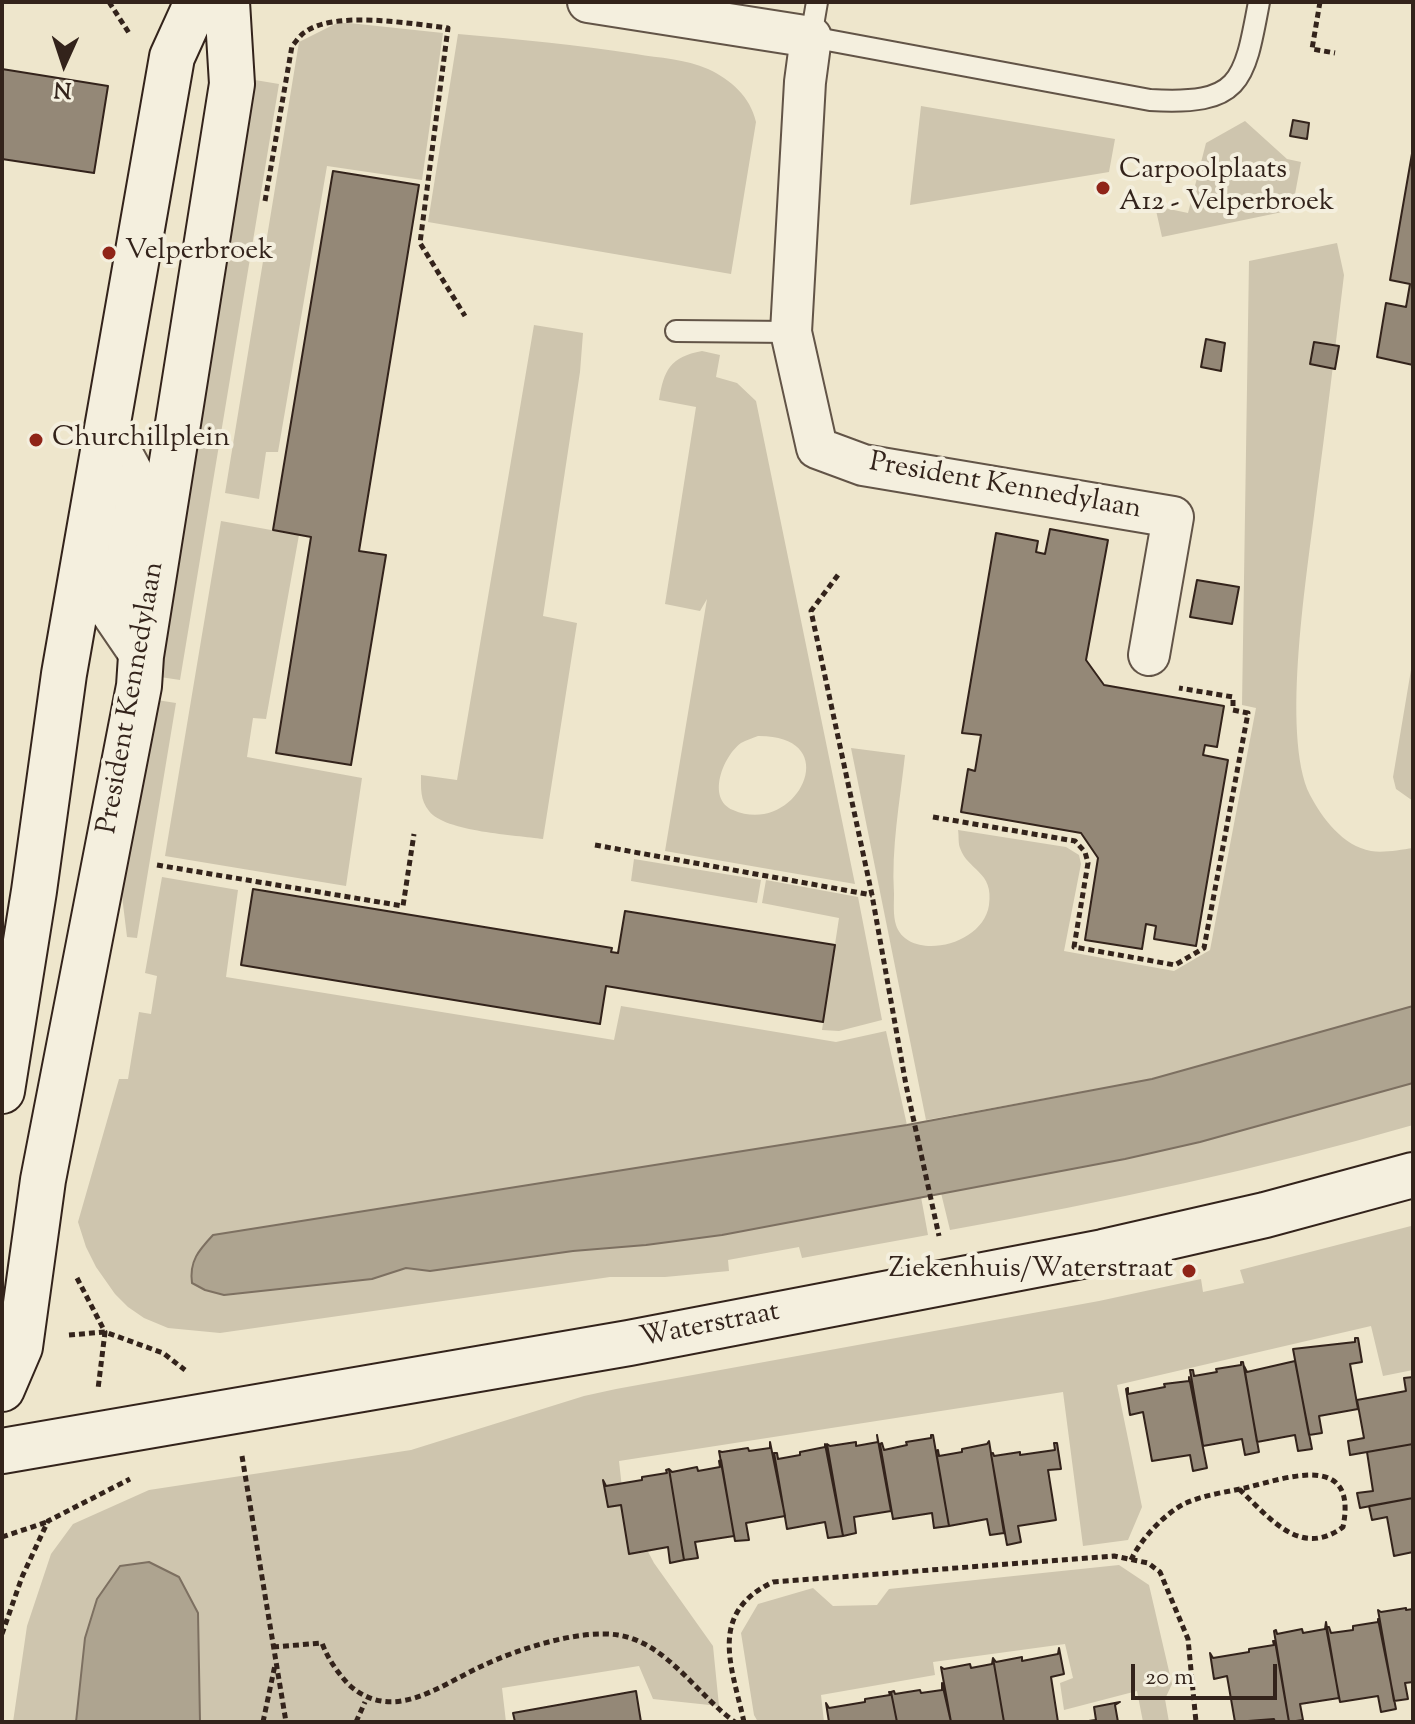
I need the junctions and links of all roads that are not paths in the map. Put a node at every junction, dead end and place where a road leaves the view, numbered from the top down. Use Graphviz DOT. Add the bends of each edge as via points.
graph roads {
  1 [pos="197,2"];
  2 [pos="227,2"];
  3 [pos="588,2"];
  4 [pos="1259,2"];
  5 [pos="814,20"];
  6 [pos="676,331"];
  7 [pos="791,332"];
  8 [pos="108,428"];
  9 [pos="1149,655"];
  10 [pos="141,656"];
  11 [pos="2,1091"];
  12 [pos="1413,1175"];
  13 [pos="2,1389"];
  14 [pos="2,1451"];
  1 -- 8 [label="street" via="172,57"];
  2 -- 10 [label="street, President Kennedylaan" via="232,84"];
  3 -- 5 [label="street"];
  4 -- 5 [label="lane" via="1241,74 1225,93 1185,102 1150,100"];
  5 -- 7 [label="street, President Kennedylaan" via="805,82"];
  6 -- 7 [label="lane"];
  7 -- 9 [label="street, President Kennedylaan" via="817,448 863,465 1173,517"];
  8 -- 10 [label="street" via="132,472 111,612"];
  8 -- 11 [label="street" via="64,674"];
  10 -- 13 [label="street, President Kennedylaan" via="43,1180 20,1347"];
  12 -- 14 [label="street, Waterstraat" via="1103,1252 629,1343"];
}
